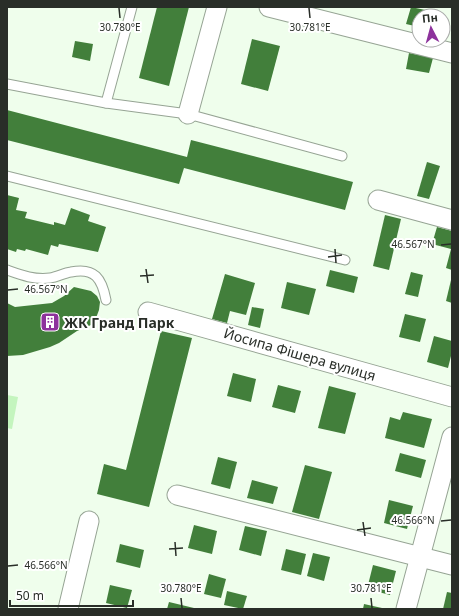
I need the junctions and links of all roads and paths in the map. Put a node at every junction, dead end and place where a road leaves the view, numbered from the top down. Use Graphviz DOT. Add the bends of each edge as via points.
graph roads {
  1 [pos="132,7"];
  2 [pos="217,7"];
  3 [pos="269,7"];
  4 [pos="452,53"];
  5 [pos="7,84"];
  6 [pos="106,103"];
  7 [pos="188,114"];
  8 [pos="342,156"];
  9 [pos="7,176"];
  10 [pos="378,200"];
  11 [pos="452,220"];
  12 [pos="346,260"];
  13 [pos="7,270"];
  14 [pos="106,300"];
  15 [pos="148,312"];
  16 [pos="452,397"];
  17 [pos="452,437"];
  18 [pos="177,495"];
  19 [pos="89,521"];
  20 [pos="420,557"];
  21 [pos="452,566"];
  22 [pos="68,609"];
  23 [pos="406,609"];
  1 -- 6 [label="lane"];
  2 -- 7 [label="street"];
  3 -- 4 [label="street"];
  5 -- 6 [label="lane"];
  6 -- 7 [label="lane"];
  7 -- 8 [label="lane"];
  9 -- 12 [label="lane"];
  10 -- 11 [label="street"];
  13 -- 14 [label="lane" via="27,277 42,278 72,271 88,271 99,277"];
  15 -- 16 [label="street, Йосипа Фішера вулиця"];
  17 -- 20 [label="street"];
  18 -- 20 [label="street"];
  19 -- 22 [label="street"];
  20 -- 21 [label="street"];
  20 -- 23 [label="street"];
}
